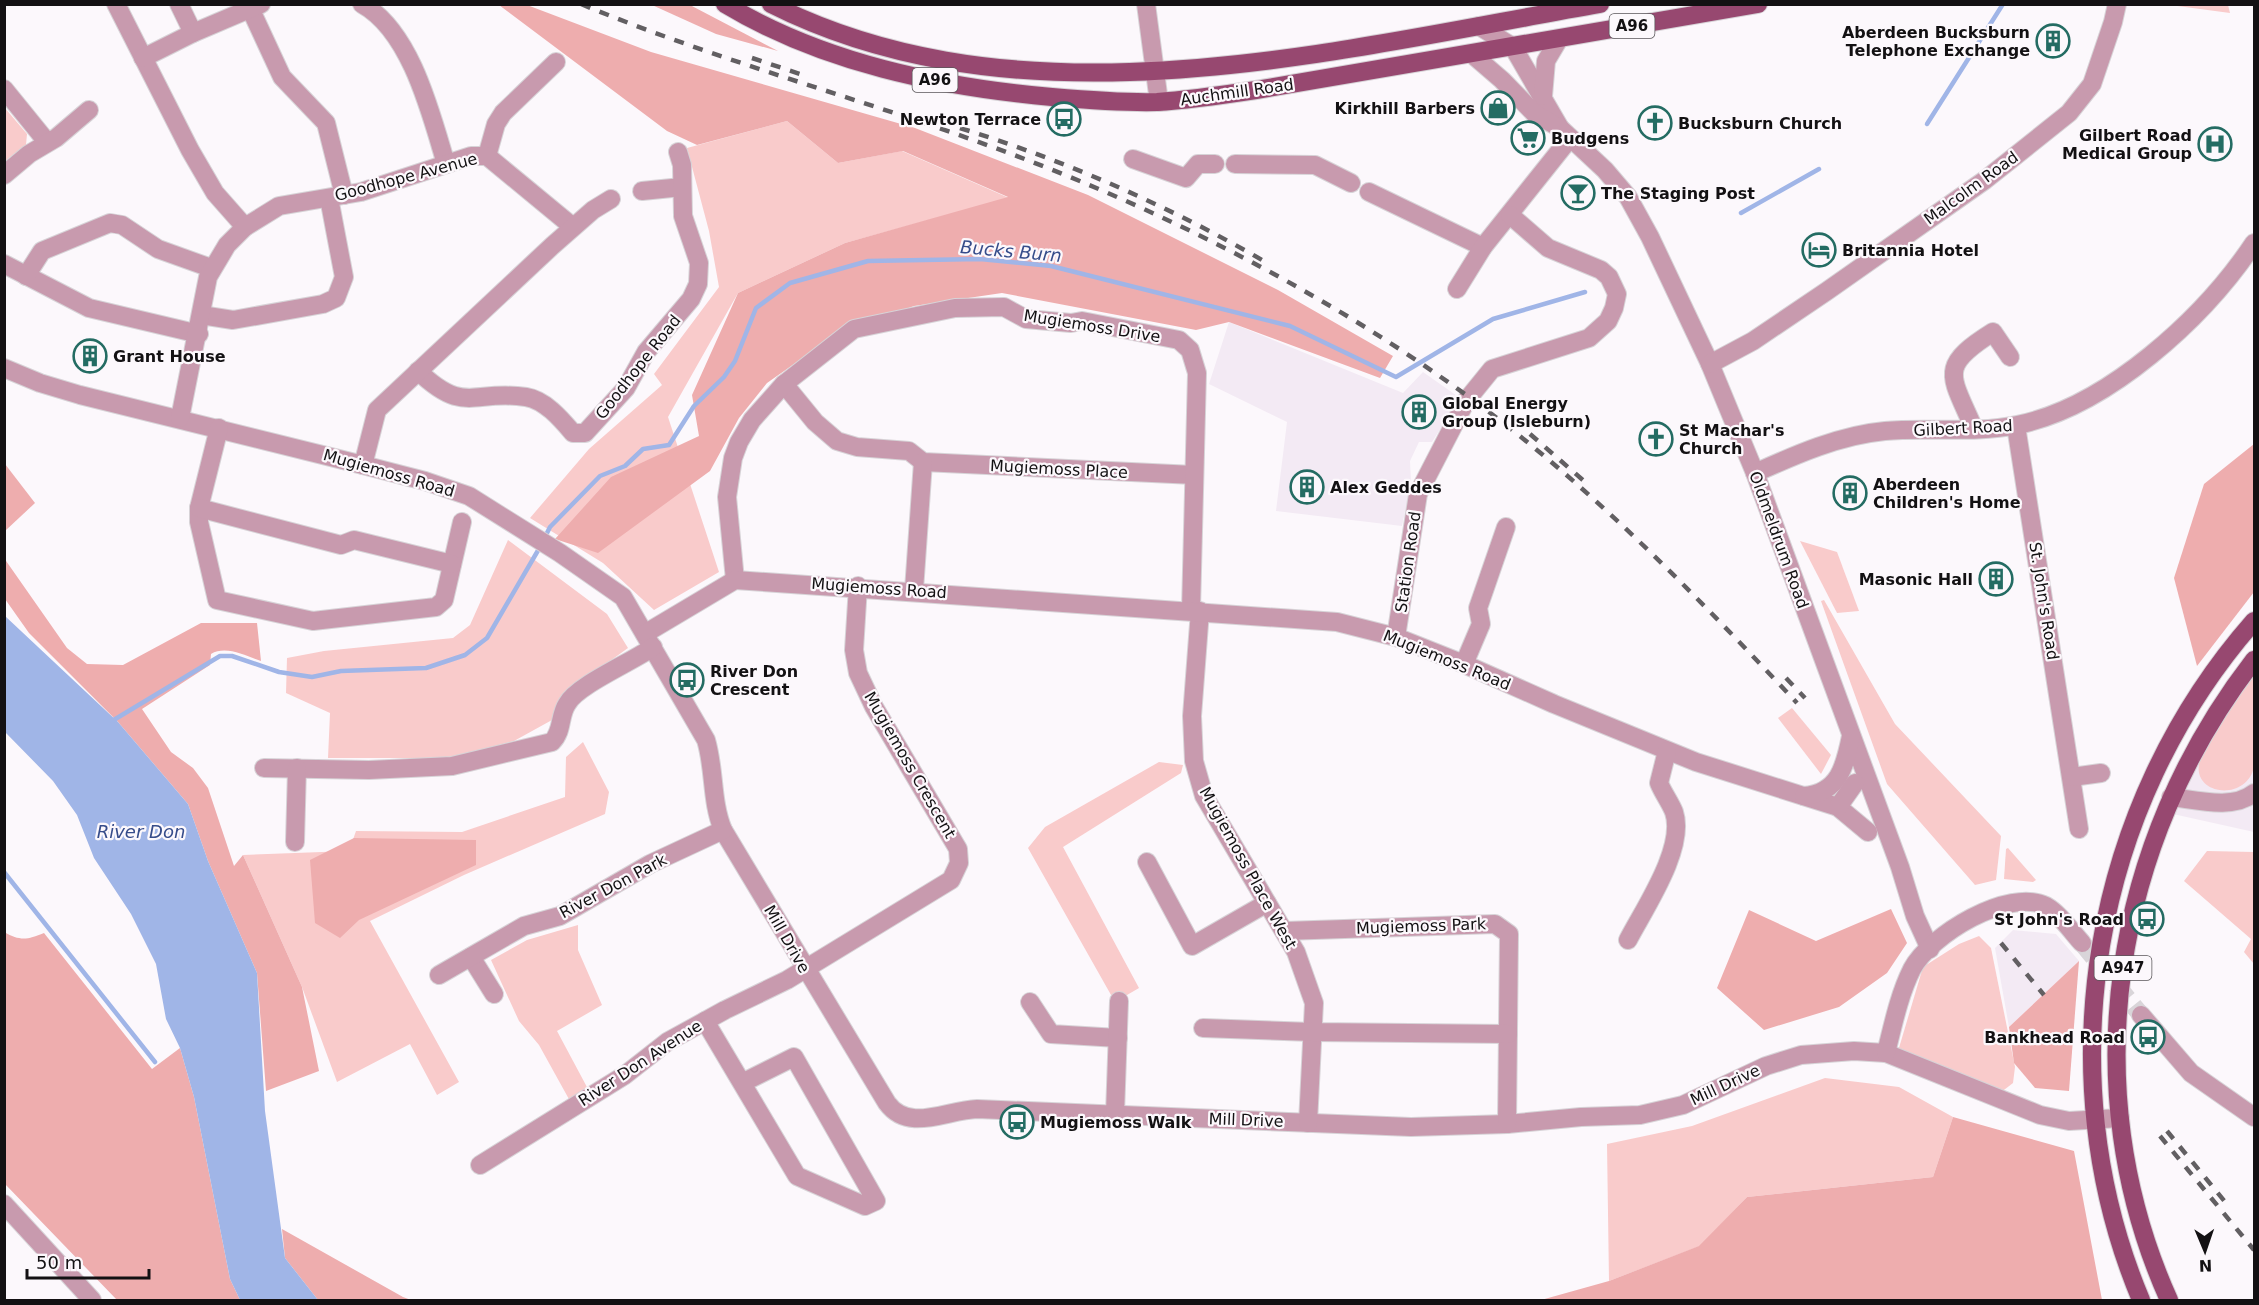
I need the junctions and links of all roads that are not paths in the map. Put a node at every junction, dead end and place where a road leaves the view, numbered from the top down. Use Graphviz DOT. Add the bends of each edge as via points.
graph roads {
  1 [pos="116,4"];
  2 [pos="179,4"];
  3 [pos="362,4"];
  4 [pos="725,4"];
  5 [pos="771,4"];
  6 [pos="1146,4"];
  7 [pos="1600,4"];
  8 [pos="1758,4"];
  9 [pos="255,6"];
  10 [pos="2115,13"];
  11 [pos="1479,26"];
  12 [pos="193,33"];
  13 [pos="1559,39"];
  14 [pos="1513,47"];
  15 [pos="1473,55"];
  16 [pos="143,58"];
  17 [pos="555,62"];
  18 [pos="1156,70"];
  19 [pos="4,89"];
  20 [pos="1543,98"];
  21 [pos="1159,102"];
  22 [pos="89,110"];
  23 [pos="1565,133"];
  24 [pos="47,142"];
  25 [pos="678,152"];
  26 [pos="487,156"];
  27 [pos="1133,159"];
  28 [pos="446,164"];
  29 [pos="1215,164"];
  30 [pos="1235,164"];
  31 [pos="4,175"];
  32 [pos="1351,183"];
  33 [pos="682,187"];
  34 [pos="642,191"];
  35 [pos="1369,192"];
  36 [pos="336,196"];
  37 [pos="611,199"];
  38 [pos="1510,215"];
  39 [pos="245,227"];
  40 [pos="573,227"];
  41 [pos="2254,243"];
  42 [pos="1483,247"];
  43 [pos="4,264"];
  44 [pos="212,268"];
  45 [pos="26,276"];
  46 [pos="1457,289"];
  47 [pos="201,315"];
  48 [pos="199,334"];
  49 [pos="2010,357"];
  50 [pos="1710,364"];
  51 [pos="4,368"];
  52 [pos="418,371"];
  53 [pos="784,384"];
  54 [pos="180,418"];
  55 [pos="2016,426"];
  56 [pos="219,428"];
  57 [pos="1974,429"];
  58 [pos="923,462"];
  59 [pos="363,465"];
  60 [pos="1755,473"];
  61 [pos="1194,475"];
  62 [pos="199,508"];
  63 [pos="462,522"];
  64 [pos="1506,527"];
  65 [pos="452,564"];
  66 [pos="735,580"];
  67 [pos="858,586"];
  68 [pos="914,590"];
  69 [pos="1196,611"];
  70 [pos="2254,621"];
  71 [pos="1396,637"];
  72 [pos="650,640"];
  73 [pos="2254,660"];
  74 [pos="1464,664"];
  75 [pos="1851,736"];
  76 [pos="1667,751"];
  77 [pos="264,768"];
  78 [pos="297,768"];
  79 [pos="2101,773"];
  80 [pos="2073,777"];
  81 [pos="1855,783"];
  82 [pos="2254,793"];
  83 [pos="1802,796"];
  84 [pos="2171,797"];
  85 [pos="1838,807"];
  86 [pos="2079,829"];
  87 [pos="723,830"];
  88 [pos="1868,832"];
  89 [pos="295,842"];
  90 [pos="1147,862"];
  91 [pos="1267,903"];
  92 [pos="1284,931"];
  93 [pos="1628,940"];
  94 [pos="2082,943"];
  95 [pos="1930,949"];
  96 [pos="471,957"];
  97 [pos="804,968"];
  98 [pos="439,975"];
  99 [pos="494,994"];
  100 [pos="1030,1002"];
  101 [pos="1119,1002"];
  102 [pos="2141,1015"];
  103 [pos="705,1021"];
  104 [pos="1203,1028"];
  105 [pos="1312,1032"];
  106 [pos="1508,1034"];
  107 [pos="1118,1038"];
  108 [pos="1886,1053"];
  109 [pos="742,1083"];
  110 [pos="1115,1114"];
  111 [pos="2254,1117"];
  112 [pos="2120,1118"];
  113 [pos="2095,1120"];
  114 [pos="1308,1123"];
  115 [pos="1507,1124"];
  116 [pos="480,1165"];
  117 [pos="4,1204"];
  118 [pos="92,1300"];
  119 [pos="2141,1300"];
  120 [pos="2169,1300"];
  1 -- 16 [label="street"];
  2 -- 12 [label="street"];
  3 -- 28 [label="street" via="383,19 422,85"];
  4 -- 21 [label="main road, Auchmill Road / A96" via="795,39 895,72 1022,94"];
  5 -- 18 [label="main road, Auchmill Road / A96" via="823,28 934,57 1014,70"];
  6 -- 18 [label="street"];
  7 -- 11 [label="main road, Auchmill Road / A96"];
  8 -- 13 [label="main road, Auchmill Road / A96"];
  9 -- 12 [label="street"];
  9 -- 36 [label="street" via="282,77 326,123"];
  10 -- 50 [label="street, Malcolm Road" via="2092,84 2069,113 1985,180 1753,341"];
  11 -- 14 [label="street, Oldmeldrum Road"];
  11 -- 18 [label="main road, Auchmill Road / A96" via="1235,66"];
  12 -- 16 [label="street"];
  13 -- 14 [label="main road, Auchmill Road / A96"];
  13 -- 20 [label="street" via="1546,61"];
  14 -- 15 [label="main road, Auchmill Road / A96"];
  14 -- 20 [label="street, Oldmeldrum Road"];
  15 -- 21 [label="main road, Auchmill Road / A96"];
  15 -- 23 [label="street, Oldmeldrum Road" via="1535,114"];
  16 -- 39 [label="street" via="215,193"];
  17 -- 26 [label="street" via="503,113"];
  18 -- 21 [label="street"];
  19 -- 24 [label="street"];
  20 -- 23 [label="street, Oldmeldrum Road"];
  22 -- 24 [label="street"];
  23 -- 38 [label="street"];
  23 -- 50 [label="street, Oldmeldrum Road" via="1628,197"];
  24 -- 31 [label="street"];
  25 -- 33 [label="street, Goodhope Road"];
  26 -- 28 [label="street, Goodhope Avenue" via="471,156"];
  26 -- 40 [label="street, Goodhope Avenue"];
  27 -- 29 [label="street" via="1186,178 1198,164"];
  28 -- 36 [label="street, Goodhope Avenue"];
  30 -- 32 [label="street" via="1315,165"];
  33 -- 34 [label="street"];
  33 -- 52 [label="street, Goodhope Road" via="683,216 700,271 696,290 646,352 626,388 584,434 573,433 560,418 527,397 459,399"];
  35 -- 42 [label="street"];
  36 -- 39 [label="street, Goodhope Avenue" via="279,206"];
  36 -- 47 [label="street" via="344,278 336,298 233,320"];
  37 -- 40 [label="street"];
  38 -- 42 [label="street"];
  38 -- 71 [label="street, Station Road" via="1548,248 1610,277 1617,294 1614,308 1608,321 1589,338 1492,369 1466,401 1418,494"];
  39 -- 44 [label="street, Goodhope Avenue"];
  40 -- 52 [label="street"];
  41 -- 55 [label="street, Gilbert Road" via="2240,266 2180,330 2128,371 2097,394 2060,412"];
  42 -- 46 [label="street"];
  43 -- 45 [label="street"];
  44 -- 45 [label="street" via="158,249 122,225 110,223 42,251"];
  44 -- 47 [label="street, Goodhope Avenue"];
  45 -- 48 [label="street" via="89,308"];
  47 -- 48 [label="street, Goodhope Avenue"];
  48 -- 54 [label="street, Goodhope Avenue"];
  49 -- 57 [label="street" via="1993,332 1968,348 1953,366 1952,378"];
  50 -- 60 [label="street, Oldmeldrum Road"];
  51 -- 54 [label="street, Mugiemoss Road" via="80,395"];
  52 -- 59 [label="street" via="377,410"];
  53 -- 58 [label="street, Mugiemoss Place" via="815,422 837,441 857,447 909,451"];
  53 -- 61 [label="street, Mugiemoss Drive" via="854,329 956,308 1004,307 1026,319 1082,321 1143,332 1184,343 1196,363"];
  53 -- 66 [label="street, Mugiemoss Drive" via="752,420 734,459 727,502"];
  54 -- 56 [label="street, Mugiemoss Road"];
  55 -- 57 [label="street, Gilbert Road"];
  55 -- 80 [label="street, St. John's Road"];
  56 -- 59 [label="street, Mugiemoss Road"];
  56 -- 62 [label="street"];
  57 -- 60 [label="street, Gilbert Road" via="1884,431 1856,436"];
  58 -- 61 [label="street, Mugiemoss Place"];
  58 -- 68 [label="street"];
  59 -- 72 [label="street, Mugiemoss Road" via="469,496 623,597"];
  60 -- 75 [label="street, Oldmeldrum Road"];
  61 -- 69 [label="street, Mugiemoss Drive"];
  62 -- 65 [label="street" via="340,545 354,540"];
  62 -- 65 [label="street" via="217,600 313,621 436,607 444,600"];
  63 -- 65 [label="street"];
  64 -- 74 [label="street" via="1478,608 1480,624"];
  66 -- 67 [label="street, Mugiemoss Road"];
  66 -- 72 [label="street"];
  67 -- 68 [label="street, Mugiemoss Road"];
  67 -- 97 [label="street, Mugiemoss Crescent" via="854,650 858,673 958,849 959,863 951,880"];
  68 -- 69 [label="street, Mugiemoss Road"];
  69 -- 71 [label="street, Mugiemoss Road" via="1337,622"];
  69 -- 91 [label="street, Mugiemoss Place West" via="1194,761 1204,795"];
  70 -- 113 [label="main road, A947" via="2193,702 2160,763 2124,846 2096,979 2092,1039"];
  71 -- 74 [label="street, Mugiemoss Road"];
  72 -- 78 [label="street" via="566,704 559,735 552,742 452,766"];
  72 -- 87 [label="street, Mill Drive" via="706,740 715,812"];
  73 -- 84 [label="main road, A947" via="2211,719"];
  74 -- 76 [label="street, Mugiemoss Road"];
  75 -- 83 [label="street" via="1835,784"];
  75 -- 95 [label="street, Oldmeldrum Road"];
  76 -- 83 [label="street, Mugiemoss Road"];
  76 -- 93 [label="street" via="1659,783 1674,812 1676,832 1668,863"];
  77 -- 78 [label="street"];
  78 -- 89 [label="street"];
  79 -- 80 [label="street"];
  80 -- 86 [label="street, St. John's Road"];
  81 -- 85 [label="street"];
  82 -- 84 [label="street" via="2227,802"];
  83 -- 85 [label="street, Mugiemoss Road"];
  84 -- 112 [label="main road, A947" via="2138,886 2127,939 2117,1024"];
  85 -- 88 [label="street, Mugiemoss Road"];
  87 -- 96 [label="street, River Don Park" via="650,864 560,916 524,926"];
  87 -- 97 [label="street, Mill Drive"];
  90 -- 91 [label="street" via="1192,946"];
  91 -- 92 [label="street, Mugiemoss Place West"];
  92 -- 105 [label="street, Mugiemoss Place West" via="1314,1003"];
  92 -- 106 [label="street, Mugiemoss Park" via="1495,924 1509,934"];
  94 -- 95 [label="street" via="2045,906 2015,902 1982,913"];
  95 -- 108 [label="street" via="1912,969"];
  96 -- 98 [label="street, River Don Park"];
  96 -- 99 [label="street"];
  97 -- 103 [label="street, River Don Avenue"];
  97 -- 110 [label="street, Mill Drive" via="887,1103 902,1117 916,1119 976,1109"];
  100 -- 107 [label="street" via="1051,1034"];
  101 -- 107 [label="street"];
  102 -- 111 [label="street" via="2191,1073"];
  103 -- 109 [label="street"];
  103 -- 116 [label="street, River Don Avenue"];
  104 -- 105 [label="street"];
  105 -- 106 [label="street"];
  105 -- 114 [label="street, Mugiemoss Place West"];
  106 -- 115 [label="street, Mugiemoss Park"];
  107 -- 110 [label="street"];
  108 -- 113 [label="street, Mill Drive" via="2040,1115 2069,1121"];
  108 -- 115 [label="street, Mill Drive" via="1801,1055 1766,1066 1683,1105 1640,1115"];
  109 -- 109 [label="street" via="797,1176 865,1206 876,1200 794,1057"];
  110 -- 114 [label="street, Mill Drive"];
  112 -- 113 [label="street, Mill Drive"];
  112 -- 120 [label="main road, A947" via="2137,1211"];
  113 -- 119 [label="main road, A947" via="2111,1210"];
  114 -- 115 [label="street, Mill Drive" via="1439,1127"];
  117 -- 118 [label="street"];
}
